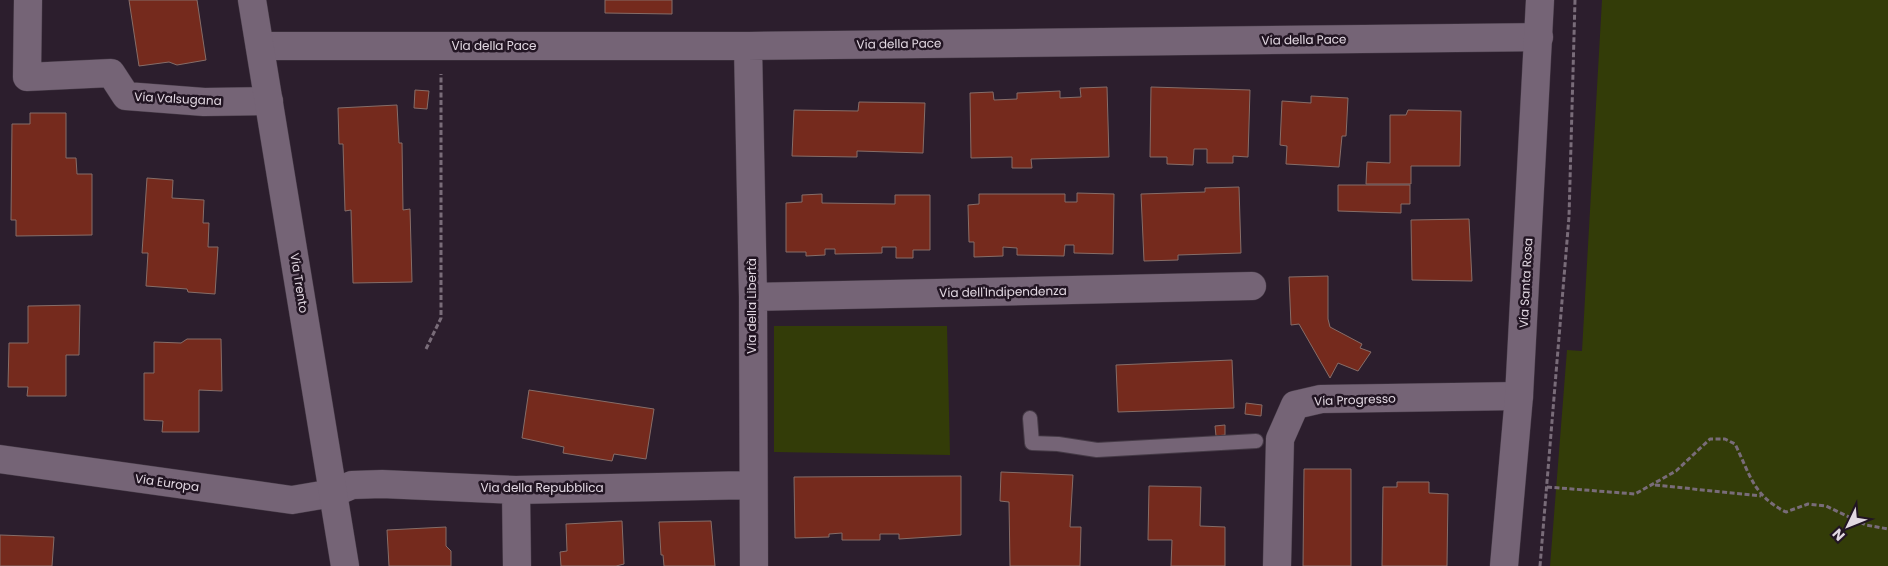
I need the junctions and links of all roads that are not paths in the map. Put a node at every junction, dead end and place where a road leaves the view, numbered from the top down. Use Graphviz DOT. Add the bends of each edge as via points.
graph roads {
  1 [pos="28,0"];
  2 [pos="252,0"];
  3 [pos="1540,0"];
  4 [pos="1539,37"];
  5 [pos="260,46"];
  6 [pos="748,46"];
  7 [pos="269,101"];
  8 [pos="1252,286"];
  9 [pos="753,297"];
  10 [pos="1519,396"];
  11 [pos="1030,418"];
  12 [pos="1256,441"];
  13 [pos="0,459"];
  14 [pos="754,485"];
  15 [pos="516,490"];
  16 [pos="333,493"];
  17 [pos="345,566"];
  18 [pos="517,566"];
  19 [pos="754,566"];
  20 [pos="1277,566"];
  21 [pos="1504,566"];
  1 -- 7 [label="street, Via Valsugana" via="27,76 111,73 126,96 204,102"];
  2 -- 5 [label="street, Via Trento"];
  3 -- 4 [label="street, Via Santa Rosa"];
  4 -- 6 [label="street, Via della Pace"];
  4 -- 10 [label="street, Via Santa Rosa"];
  5 -- 6 [label="street, Via della Pace"];
  5 -- 7 [label="street, Via Trento"];
  6 -- 9 [label="street, Via della Libertà"];
  7 -- 16 [label="street, Via Trento"];
  8 -- 9 [label="street, Via dell'Indipendenza"];
  9 -- 14 [label="street, Via della Libertà"];
  10 -- 20 [label="street, Via Progresso" via="1321,399 1295,405 1280,439"];
  10 -- 21 [label="street, Via Santa Rosa"];
  11 -- 12 [label="lane" via="1032,443 1097,450"];
  13 -- 16 [label="street, Via Europa" via="292,500"];
  14 -- 15 [label="street, Via della Repubblica"];
  14 -- 19 [label="street, Via della Libertà"];
  15 -- 16 [label="street, Via della Repubblica" via="382,484 352,485"];
  15 -- 18 [label="street"];
  16 -- 17 [label="street, Via Trento"];
}
